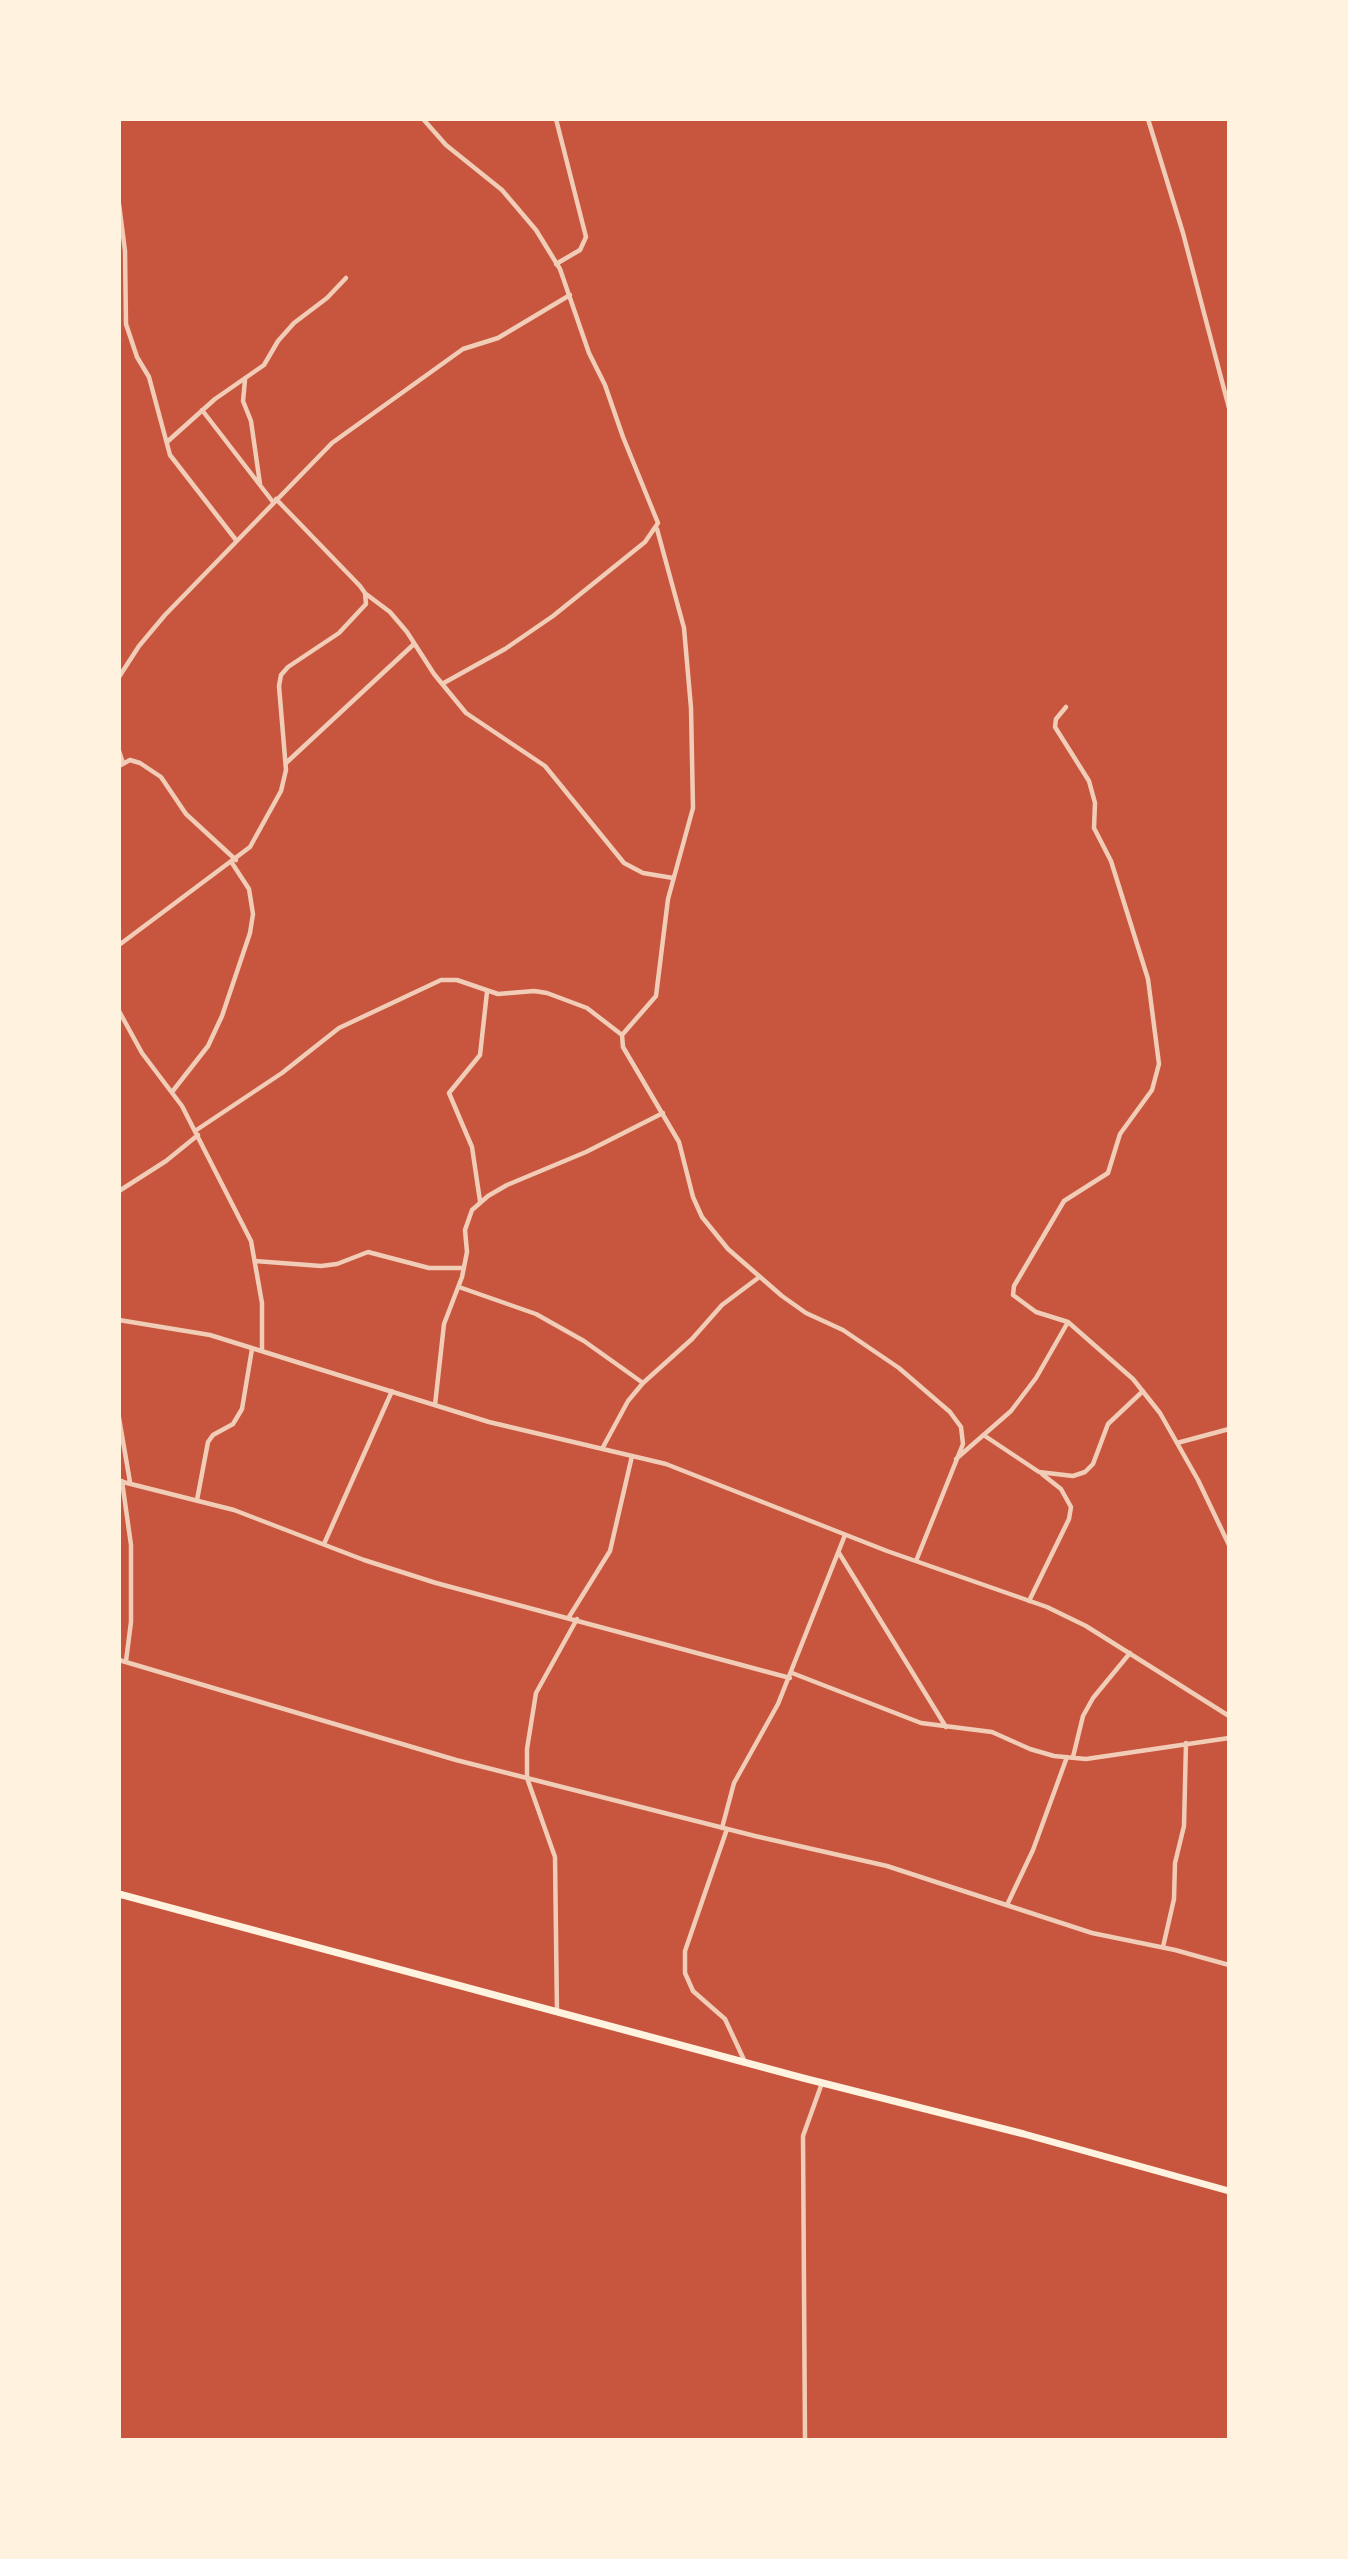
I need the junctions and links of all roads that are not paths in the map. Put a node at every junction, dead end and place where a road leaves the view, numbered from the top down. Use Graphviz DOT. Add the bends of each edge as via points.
graph roads {
  1 [pos="423,119"];
  2 [pos="556,119"];
  3 [pos="1148,119"];
  4 [pos="119,204"];
  5 [pos="556,264"];
  6 [pos="346,278"];
  7 [pos="570,295"];
  8 [pos="245,379"];
  9 [pos="1229,408"];
  10 [pos="202,410"];
  11 [pos="167,442"];
  12 [pos="260,485"];
  13 [pos="275,501"];
  14 [pos="657,529"];
  15 [pos="236,540"];
  16 [pos="365,593"];
  17 [pos="414,644"];
  18 [pos="119,677"];
  19 [pos="442,684"];
  20 [pos="1066,707"];
  21 [pos="119,751"];
  22 [pos="286,763"];
  23 [pos="121,765"];
  24 [pos="234,862"];
  25 [pos="673,878"];
  26 [pos="119,945"];
  27 [pos="487,992"];
  28 [pos="119,1011"];
  29 [pos="622,1035"];
  30 [pos="172,1092"];
  31 [pos="663,1113"];
  32 [pos="197,1133"];
  33 [pos="119,1191"];
  34 [pos="480,1202"];
  35 [pos="256,1261"];
  36 [pos="464,1268"];
  37 [pos="758,1278"];
  38 [pos="458,1287"];
  39 [pos="119,1320"];
  40 [pos="1068,1322"];
  41 [pos="252,1349"];
  42 [pos="262,1351"];
  43 [pos="643,1383"];
  44 [pos="392,1391"];
  45 [pos="1143,1391"];
  46 [pos="435,1405"];
  47 [pos="119,1418"];
  48 [pos="1229,1429"];
  49 [pos="985,1436"];
  50 [pos="1177,1443"];
  51 [pos="602,1449"];
  52 [pos="632,1456"];
  53 [pos="956,1460"];
  54 [pos="1039,1472"];
  55 [pos="121,1481"];
  56 [pos="130,1482"];
  57 [pos="197,1500"];
  58 [pos="845,1535"];
  59 [pos="324,1544"];
  60 [pos="1229,1545"];
  61 [pos="839,1552"];
  62 [pos="916,1561"];
  63 [pos="1029,1601"];
  64 [pos="569,1617"];
  65 [pos="576,1619"];
  66 [pos="1130,1653"];
  67 [pos="119,1660"];
  68 [pos="126,1661"];
  69 [pos="791,1675"];
  70 [pos="1229,1716"];
  71 [pos="946,1728"];
  72 [pos="1229,1738"];
  73 [pos="1186,1743"];
  74 [pos="1070,1757"];
  75 [pos="527,1778"];
  76 [pos="724,1829"];
  77 [pos="119,1894"];
  78 [pos="1006,1905"];
  79 [pos="1163,1948"];
  80 [pos="1229,1965"];
  81 [pos="557,2012"];
  82 [pos="746,2063"];
  83 [pos="822,2083"];
  84 [pos="1229,2192"];
  85 [pos="804,2440"];
  1 -- 5 [label="street" via="446,145 502,190 536,230"];
  2 -- 5 [label="street" via="586,237 580,250"];
  3 -- 9 [label="street"];
  4 -- 11 [label="street" via="127,324 149,377"];
  5 -- 7 [label="street"];
  6 -- 8 [label="street" via="294,323 264,365"];
  7 -- 13 [label="street" via="498,338 464,349 411,384 332,443"];
  7 -- 14 [label="street"];
  8 -- 10 [label="street"];
  8 -- 12 [label="street" via="242,393"];
  10 -- 11 [label="street"];
  10 -- 12 [label="street"];
  11 -- 15 [label="street" via="170,455"];
  12 -- 13 [label="street"];
  13 -- 15 [label="street"];
  13 -- 16 [label="street"];
  14 -- 19 [label="street" via="554,616"];
  14 -- 25 [label="street" via="684,628 691,708 693,808"];
  15 -- 18 [label="street" via="156,626"];
  16 -- 17 [label="street" via="390,612"];
  16 -- 22 [label="street" via="366,604 352,621 281,675"];
  17 -- 19 [label="street"];
  17 -- 22 [label="street"];
  19 -- 25 [label="street" via="466,713 545,766 625,863 643,873"];
  20 -- 40 [label="street" via="1055,727 1089,781 1095,803 1094,828 1111,861 1149,979 1159,1064 1152,1090 1120,1134 1108,1173 1064,1201 1014,1286 1013,1295 1023,1305"];
  21 -- 23 [label="street"];
  22 -- 24 [label="street" via="281,791 264,824"];
  23 -- 24 [label="street" via="130,760 161,777 186,814"];
  24 -- 26 [label="street"];
  24 -- 30 [label="street" via="250,889 250,933 208,1046"];
  25 -- 29 [label="street" via="656,996"];
  27 -- 29 [label="street" via="547,993 587,1008"];
  27 -- 32 [label="street" via="457,980 441,980 359,1018"];
  27 -- 34 [label="street" via="480,1055 449,1093 472,1147"];
  28 -- 30 [label="street" via="142,1054"];
  29 -- 31 [label="street" via="628,1061"];
  30 -- 32 [label="street"];
  31 -- 34 [label="street"];
  31 -- 37 [label="street" via="684,1156 702,1217"];
  32 -- 33 [label="street" via="166,1161"];
  32 -- 35 [label="street" via="251,1241"];
  34 -- 36 [label="street" via="467,1220"];
  35 -- 36 [label="street" via="321,1266 368,1252 429,1268"];
  35 -- 42 [label="street"];
  36 -- 38 [label="street"];
  37 -- 43 [label="street" via="722,1305"];
  37 -- 53 [label="street" via="806,1313 843,1330 899,1368 950,1412 964,1436"];
  38 -- 43 [label="street" via="536,1314 584,1340"];
  38 -- 46 [label="street" via="444,1324"];
  39 -- 41 [label="street" via="210,1335"];
  40 -- 45 [label="street"];
  40 -- 49 [label="street" via="1036,1378"];
  41 -- 42 [label="street"];
  41 -- 57 [label="street" via="242,1409 233,1424 208,1442"];
  42 -- 44 [label="street"];
  43 -- 51 [label="street"];
  44 -- 46 [label="street"];
  44 -- 59 [label="street"];
  45 -- 50 [label="street"];
  45 -- 54 [label="street" via="1108,1424 1093,1464 1085,1472 1061,1477"];
  46 -- 51 [label="street"];
  47 -- 56 [label="street"];
  48 -- 50 [label="street"];
  49 -- 53 [label="street"];
  49 -- 54 [label="street"];
  50 -- 60 [label="street"];
  51 -- 52 [label="street"];
  52 -- 58 [label="street" via="666,1464"];
  52 -- 64 [label="street" via="610,1550"];
  53 -- 62 [label="street"];
  54 -- 63 [label="street" via="1061,1489 1070,1507 1069,1519"];
  55 -- 56 [label="street"];
  55 -- 68 [label="street" via="131,1545"];
  56 -- 57 [label="street"];
  57 -- 59 [label="street"];
  58 -- 61 [label="street"];
  58 -- 62 [label="street"];
  59 -- 64 [label="street" via="436,1583"];
  61 -- 69 [label="street"];
  61 -- 71 [label="street"];
  62 -- 63 [label="street"];
  63 -- 66 [label="street" via="1086,1626"];
  64 -- 65 [label="street"];
  65 -- 69 [label="street" via="736,1665"];
  65 -- 75 [label="street" via="536,1693"];
  66 -- 70 [label="street"];
  66 -- 74 [label="street" via="1093,1698"];
  67 -- 68 [label="street"];
  68 -- 75 [label="street" via="335,1726"];
  69 -- 71 [label="street" via="888,1712"];
  69 -- 76 [label="street" via="734,1783"];
  71 -- 74 [label="street" via="992,1732 1030,1749"];
  72 -- 73 [label="street"];
  73 -- 74 [label="street" via="1118,1755"];
  73 -- 79 [label="street" via="1184,1826"];
  74 -- 78 [label="street"];
  75 -- 76 [label="street"];
  75 -- 81 [label="street" via="555,1857"];
  76 -- 78 [label="street" via="887,1867"];
  76 -- 82 [label="street" via="685,1951 685,1973 693,1992 725,2019"];
  77 -- 81 [label="highway"];
  78 -- 79 [label="street" via="1092,1933"];
  79 -- 80 [label="street"];
  81 -- 82 [label="highway"];
  82 -- 83 [label="highway"];
  83 -- 84 [label="highway"];
  83 -- 85 [label="street" via="803,2136"];
}
